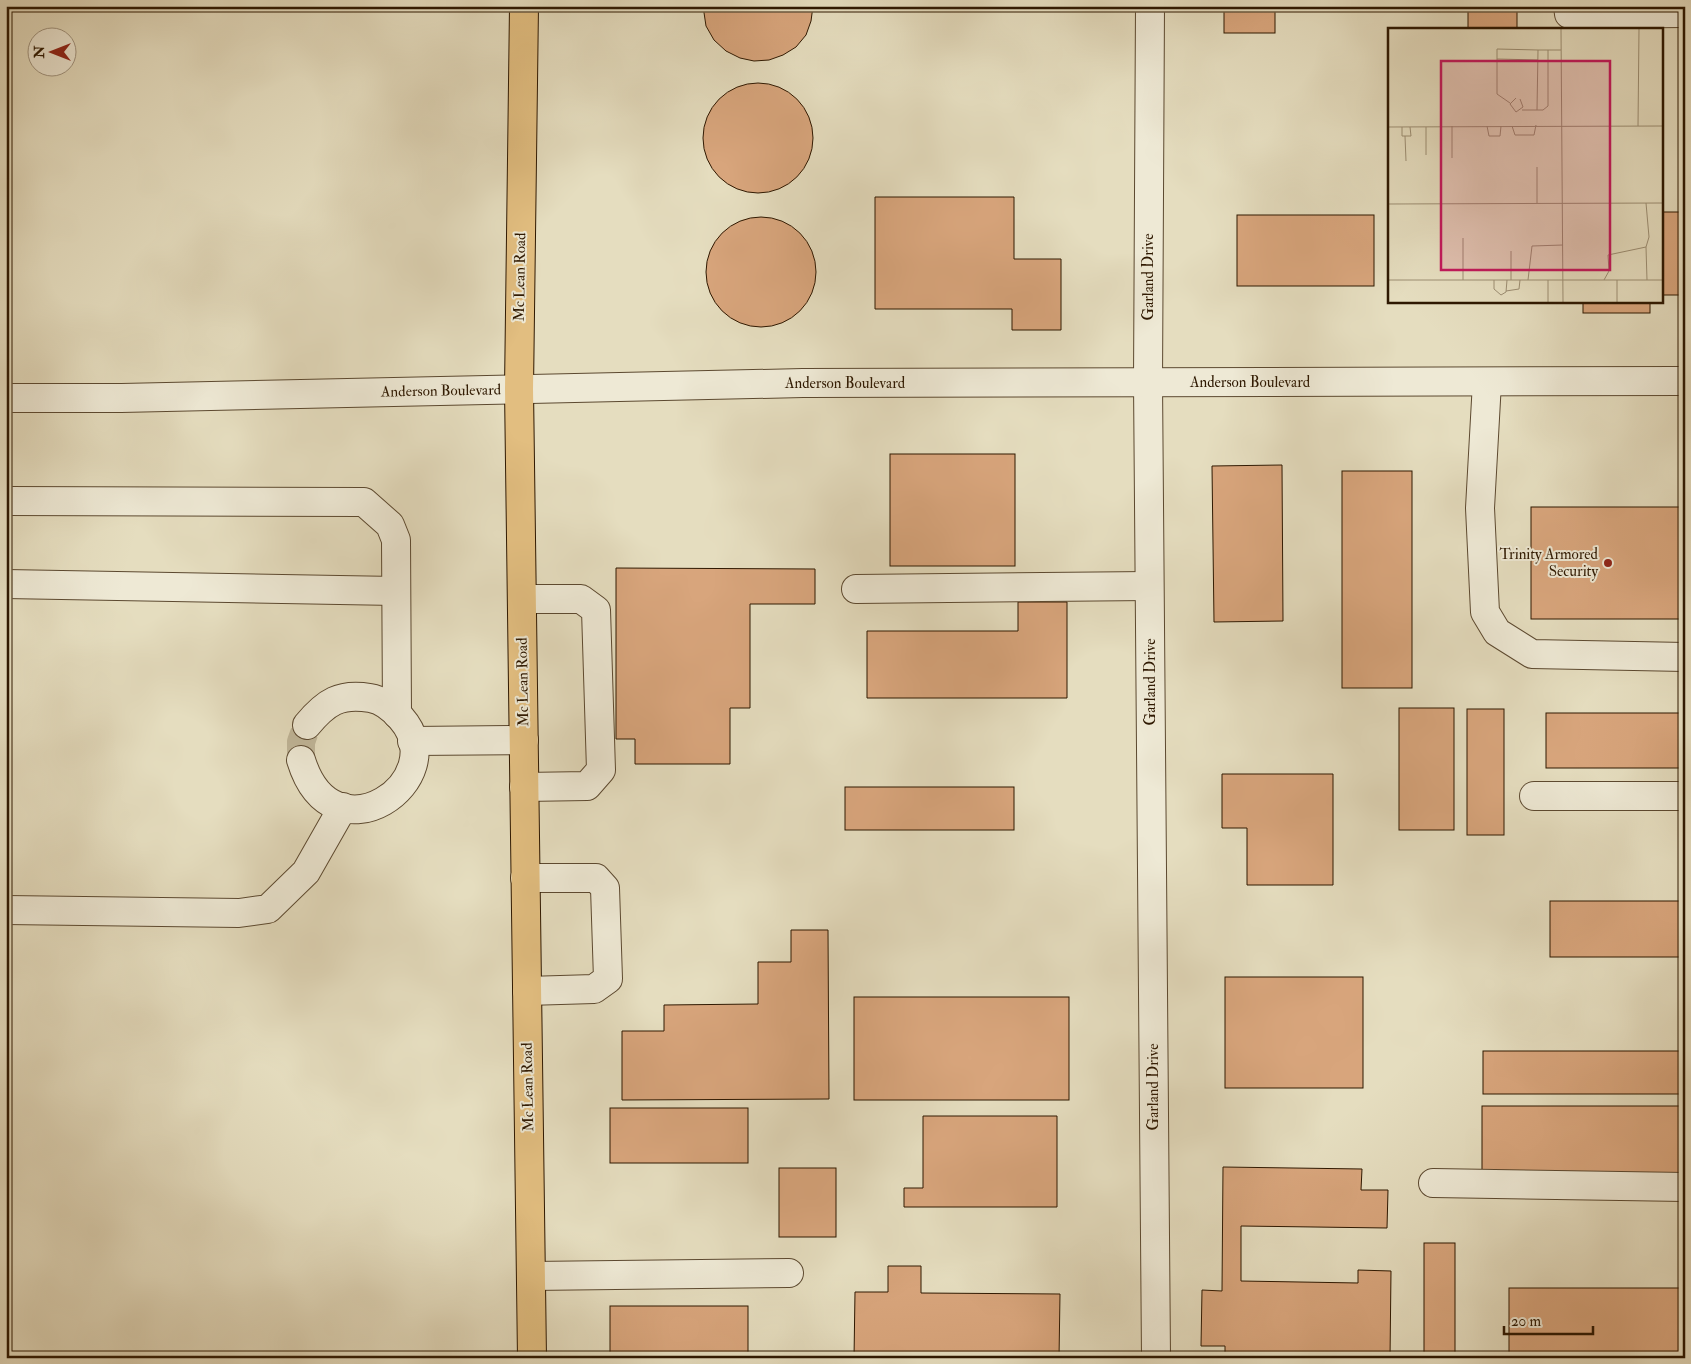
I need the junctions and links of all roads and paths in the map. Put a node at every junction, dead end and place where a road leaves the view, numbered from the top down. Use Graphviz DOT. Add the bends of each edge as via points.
graph roads {
  1 [pos="524,6"];
  2 [pos="1150,6"];
  3 [pos="1568,6"];
  4 [pos="1685,13"];
  5 [pos="1685,381"];
  6 [pos="1148,382"];
  7 [pos="1487,382"];
  8 [pos="519,389"];
  9 [pos="6,398"];
  10 [pos="6,501"];
  11 [pos="6,584"];
  12 [pos="1149,586"];
  13 [pos="856,589"];
  14 [pos="396,590"];
  15 [pos="522,599"];
  16 [pos="1685,657"];
  17 [pos="397,714"];
  18 [pos="307,725"];
  19 [pos="524,740"];
  20 [pos="412,741"];
  21 [pos="300,760"];
  22 [pos="524,787"];
  23 [pos="1534,796"];
  24 [pos="1685,796"];
  25 [pos="343,807"];
  26 [pos="525,878"];
  27 [pos="6,910"];
  28 [pos="527,991"];
  29 [pos="1433,1183"];
  30 [pos="1685,1188"];
  31 [pos="789,1273"];
  32 [pos="531,1276"];
  33 [pos="532,1358"];
  34 [pos="1156,1358"];
  1 -- 8 [label="main road, Mc Lean Road"];
  2 -- 6 [label="street, Garland Drive"];
  3 -- 4 [label="street" via="1569,14"];
  5 -- 7 [label="street, Anderson Boulevard"];
  6 -- 7 [label="street, Anderson Boulevard"];
  6 -- 8 [label="street, Anderson Boulevard" via="803,382"];
  6 -- 12 [label="street, Garland Drive"];
  7 -- 16 [label="street" via="1480,508 1485,612 1497,632 1532,654"];
  8 -- 9 [label="street, Anderson Boulevard"];
  8 -- 15 [label="main road, Mc Lean Road"];
  10 -- 14 [label="street" via="364,502 390,525 396,540"];
  11 -- 14 [label="street"];
  12 -- 13 [label="street"];
  12 -- 34 [label="street, Garland Drive"];
  14 -- 17 [label="street"];
  15 -- 19 [label="main road, Mc Lean Road"];
  15 -- 22 [label="street" via="581,599 596,610 602,770 587,786"];
  17 -- 18 [label="street" via="374,698 355,696 336,700 320,710"];
  17 -- 20 [label="street"];
  19 -- 20 [label="street"];
  19 -- 22 [label="main road, Mc Lean Road"];
  20 -- 25 [label="street" via="413,758 408,776 398,791 384,803 367,808"];
  21 -- 25 [label="street" via="316,793 331,804"];
  22 -- 26 [label="main road, Mc Lean Road"];
  23 -- 24 [label="street"];
  25 -- 27 [label="street" via="306,872 268,908 239,913"];
  26 -- 28 [label="main road, Mc Lean Road"];
  26 -- 28 [label="street" via="596,878 605,888 608,979 594,990"];
  28 -- 32 [label="main road, Mc Lean Road"];
  29 -- 30 [label="street"];
  31 -- 32 [label="street"];
  32 -- 33 [label="main road, Mc Lean Road"];
}
